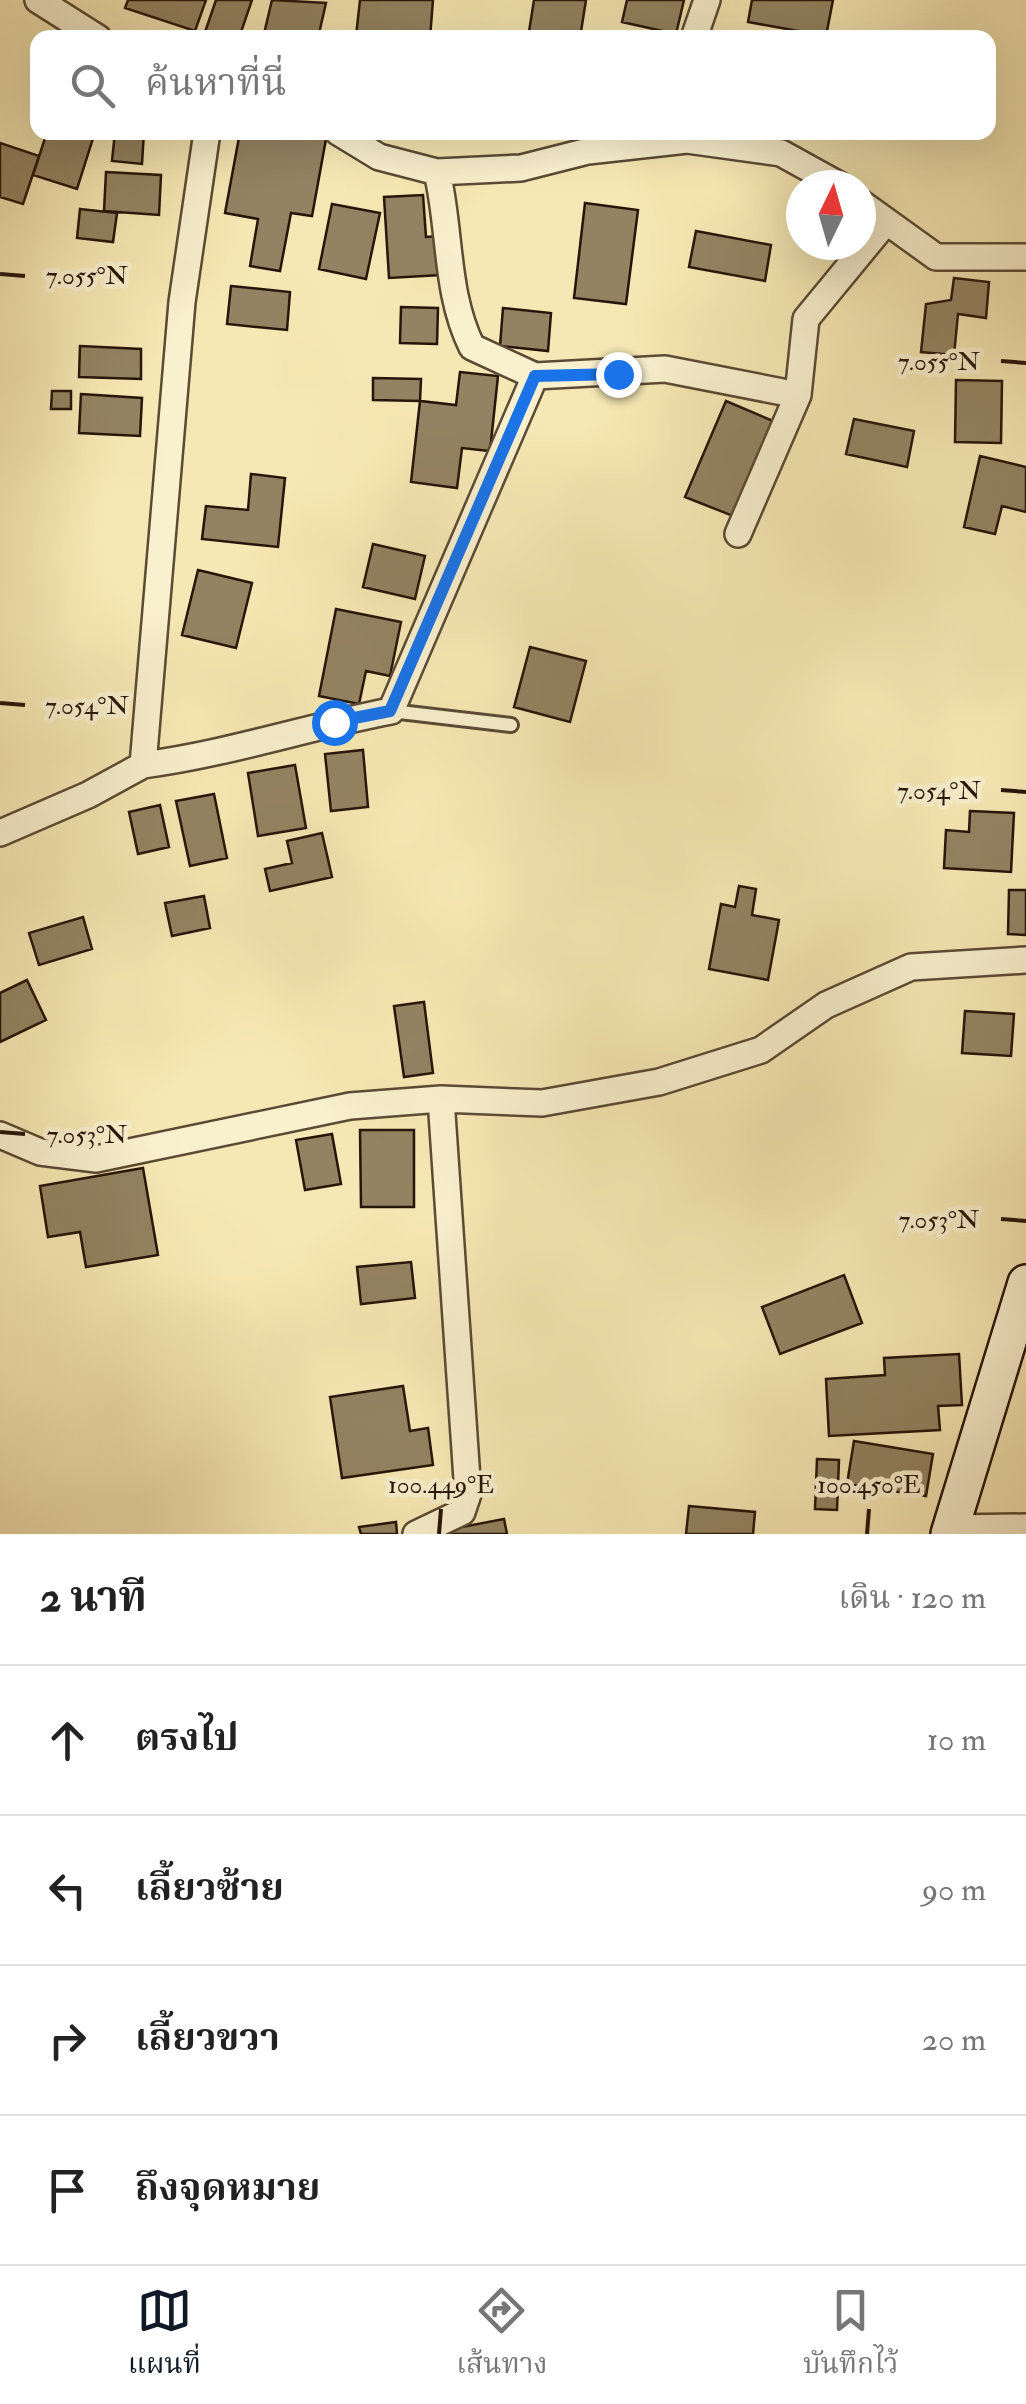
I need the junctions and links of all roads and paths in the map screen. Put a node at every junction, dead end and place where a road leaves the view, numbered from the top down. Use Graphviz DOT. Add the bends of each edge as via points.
graph roads {
  1 [pos="38,0"];
  2 [pos="707,0"];
  3 [pos="85,30"];
  4 [pos="697,30"];
  5 [pos="206,140"];
  6 [pos="351,140"];
  7 [pos="589,142"];
  8 [pos="812,170"];
  9 [pos="437,172"];
  10 [pos="876,216"];
  11 [pos="885,223"];
  12 [pos="1026,257"];
  13 [pos="535,376"];
  14 [pos="798,395"];
  15 [pos="738,534"];
  16 [pos="390,711"];
  17 [pos="511,725"];
  18 [pos="143,765"];
  19 [pos="0,833"];
  20 [pos="1026,960"];
  21 [pos="441,1100"];
  22 [pos="0,1135"];
  23 [pos="1024,1299"];
  24 [pos="1026,1528"];
  25 [pos="950,1531"];
  26 [pos="416,1534"];
  1 -- 3 [label="street"];
  2 -- 4 [label="street"];
  5 -- 18 [label="street" via="182,302"];
  6 -- 9 [label="street" via="379,157"];
  7 -- 8 [label="street" via="687,140 781,153"];
  7 -- 9 [label="street" via="521,168"];
  9 -- 13 [label="street" via="449,222 454,306 464,330 472,346"];
  10 -- 11 [label="street"];
  11 -- 12 [label="street" via="936,257"];
  11 -- 14 [label="street" via="806,319"];
  13 -- 14 [label="street" via="654,368"];
  13 -- 16 [label="street"];
  14 -- 15 [label="street"];
  16 -- 17 [label="lane"];
  16 -- 18 [label="street" via="214,756"];
  18 -- 19 [label="street"];
  20 -- 21 [label="street" via="911,967 826,1005 761,1050 658,1082 542,1103"];
  21 -- 22 [label="street" via="350,1106 96,1158 40,1152"];
  21 -- 26 [label="street" via="468,1494 462,1512"];
  23 -- 25 [label="street"];
  24 -- 25 [label="street"];
}
